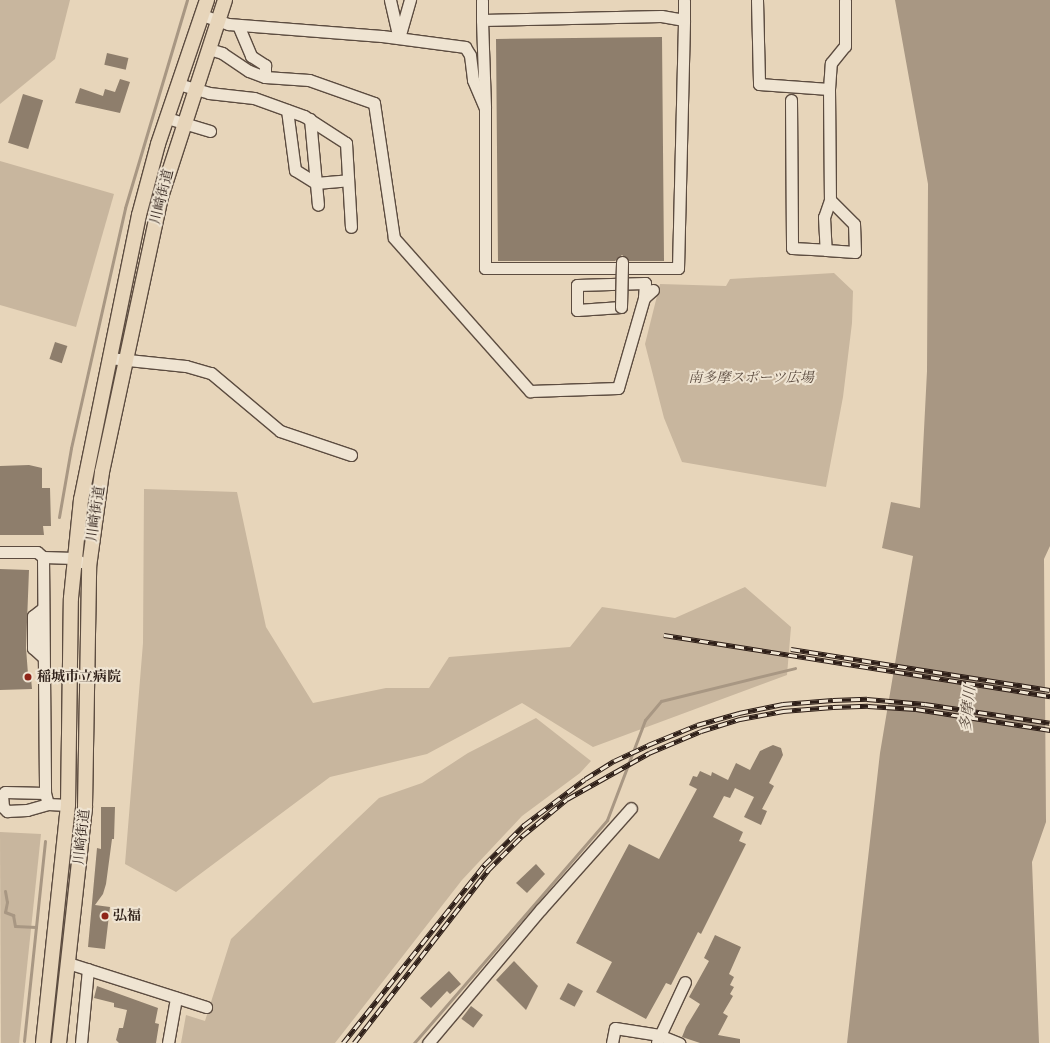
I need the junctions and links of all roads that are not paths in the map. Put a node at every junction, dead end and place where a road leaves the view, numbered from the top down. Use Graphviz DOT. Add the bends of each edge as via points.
graph roads {
  1 [pos="207,0"];
  2 [pos="225,0"];
  3 [pos="390,0"];
  4 [pos="410,0"];
  5 [pos="482,0"];
  6 [pos="684,0"];
  7 [pos="757,0"];
  8 [pos="846,0"];
  9 [pos="202,15"];
  10 [pos="482,20"];
  11 [pos="684,20"];
  12 [pos="218,21"];
  13 [pos="238,25"];
  14 [pos="399,38"];
  15 [pos="209,49"];
  16 [pos="265,77"];
  17 [pos="178,84"];
  18 [pos="195,89"];
  19 [pos="829,89"];
  20 [pos="791,100"];
  21 [pos="485,108"];
  22 [pos="287,110"];
  23 [pos="167,118"];
  24 [pos="310,119"];
  25 [pos="184,123"];
  26 [pos="210,131"];
  27 [pos="348,180"];
  28 [pos="316,183"];
  29 [pos="830,200"];
  30 [pos="318,205"];
  31 [pos="351,226"];
  32 [pos="826,250"];
  33 [pos="622,262"];
  34 [pos="653,290"];
  35 [pos="644,298"];
  36 [pos="109,358"];
  37 [pos="126,361"];
  38 [pos="351,455"];
  39 [pos="0,552"];
  40 [pos="43,557"];
  41 [pos="74,558"];
  42 [pos="90,567"];
  43 [pos="45,793"];
  44 [pos="48,804"];
  45 [pos="68,805"];
  46 [pos="85,806"];
  47 [pos="631,808"];
  48 [pos="52,961"];
  49 [pos="68,963"];
  50 [pos="88,969"];
  51 [pos="685,982"];
  52 [pos="176,998"];
  53 [pos="206,1007"];
  54 [pos="658,1039"];
  55 [pos="43,1043"];
  56 [pos="59,1043"];
  57 [pos="81,1043"];
  58 [pos="168,1043"];
  59 [pos="428,1043"];
  60 [pos="612,1043"];
  61 [pos="679,1043"];
  1 -- 9 [label="main road, 川崎街道"];
  2 -- 12 [label="main road, 川崎街道"];
  3 -- 14 [label="street"];
  4 -- 14 [label="street"];
  5 -- 10 [label="street"];
  6 -- 11 [label="street"];
  7 -- 19 [label="street" via="759,84"];
  8 -- 19 [label="street" via="845,46 831,62"];
  9 -- 12 [label="street"];
  9 -- 17 [label="main road, 川崎街道"];
  10 -- 11 [label="street" via="661,16"];
  10 -- 21 [label="street"];
  11 -- 21 [label="street" via="678,268 485,268"];
  12 -- 13 [label="street"];
  12 -- 15 [label="main road, 川崎街道"];
  13 -- 14 [label="street"];
  13 -- 16 [label="street" via="251,56 265,65"];
  14 -- 21 [label="street" via="465,47 470,55 473,80"];
  15 -- 16 [label="street" via="222,53 248,71"];
  15 -- 18 [label="main road, 川崎街道"];
  16 -- 35 [label="street" via="309,80 374,104 394,238 530,391 618,388"];
  17 -- 18 [label="street"];
  17 -- 23 [label="main road, 川崎街道"];
  18 -- 22 [label="street" via="254,98"];
  18 -- 25 [label="main road, 川崎街道"];
  19 -- 29 [label="street"];
  20 -- 32 [label="street" via="792,248"];
  22 -- 24 [label="street"];
  22 -- 28 [label="street" via="295,170"];
  23 -- 25 [label="street"];
  23 -- 36 [label="main road, 川崎街道" via="139,215"];
  24 -- 27 [label="street" via="346,143"];
  24 -- 28 [label="street"];
  25 -- 26 [label="street"];
  25 -- 37 [label="main road, 川崎街道" via="161,197"];
  27 -- 28 [label="street"];
  27 -- 31 [label="street"];
  28 -- 30 [label="street"];
  29 -- 32 [label="street" via="824,217"];
  29 -- 32 [label="street" via="854,224 854,252"];
  33 -- 35 [label="street, bridge" via="621,307 577,310 577,285 645,283"];
  34 -- 35 [label="street"];
  36 -- 37 [label="street"];
  36 -- 41 [label="main road, 川崎街道" via="85,475"];
  37 -- 38 [label="street" via="186,366 212,373 280,431"];
  37 -- 42 [label="main road, 川崎街道" via="102,472"];
  39 -- 40 [label="street" via="37,552"];
  40 -- 41 [label="street"];
  40 -- 43 [label="street" via="43,657 46,671"];
  41 -- 42 [label="street"];
  41 -- 45 [label="main road, 川崎街道"];
  42 -- 46 [label="main road, 川崎街道"];
  43 -- 44 [label="street"];
  43 -- 44 [label="street" via="5,792 2,795 3,807 7,810 27,810"];
  44 -- 45 [label="street"];
  45 -- 46 [label="main road"];
  45 -- 48 [label="main road, 川崎街道"];
  46 -- 49 [label="main road, 川崎街道"];
  47 -- 59 [label="street" via="541,909"];
  48 -- 49 [label="main road"];
  48 -- 55 [label="main road, 川崎街道"];
  49 -- 50 [label="street"];
  49 -- 56 [label="main road, 川崎街道"];
  50 -- 52 [label="street"];
  50 -- 57 [label="street"];
  51 -- 54 [label="street"];
  52 -- 53 [label="street"];
  52 -- 58 [label="street"];
  54 -- 60 [label="street" via="615,1028"];
  54 -- 61 [label="street"];
}
